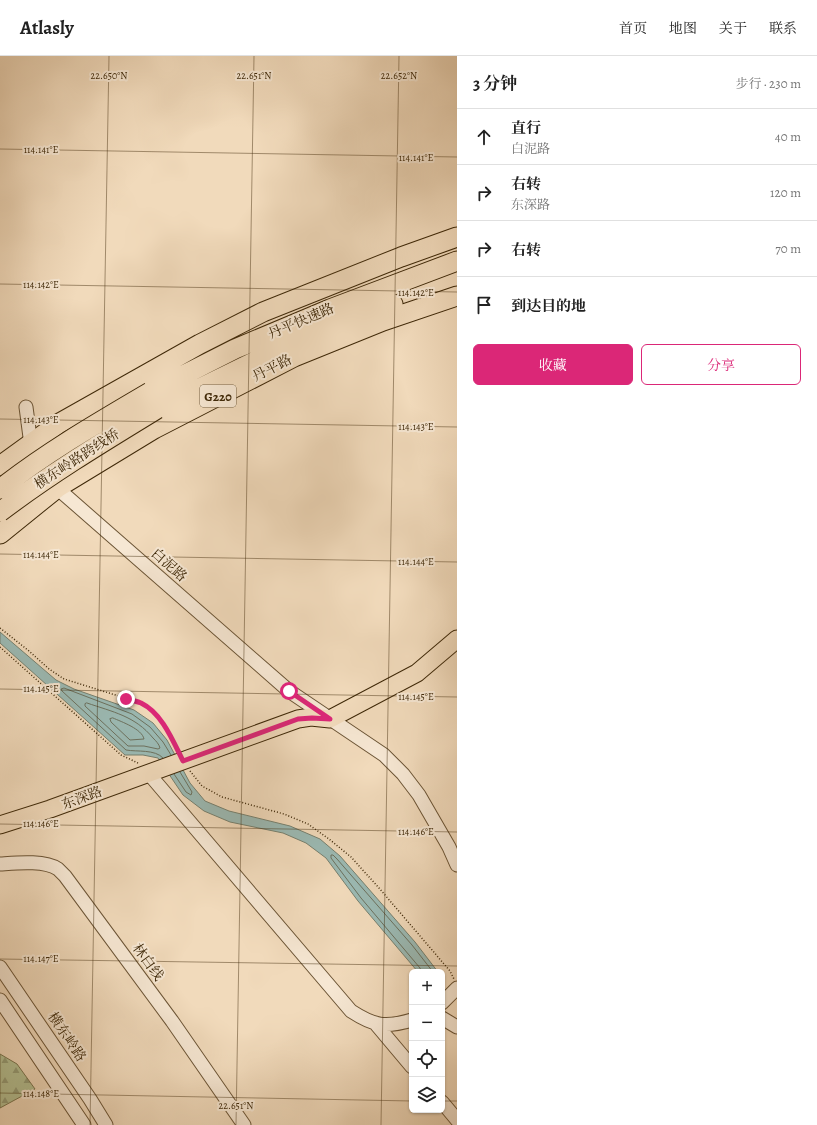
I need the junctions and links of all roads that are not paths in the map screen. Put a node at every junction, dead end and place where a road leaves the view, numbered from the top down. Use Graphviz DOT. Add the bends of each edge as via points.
graph roads {
  1 [pos="457,237"];
  2 [pos="457,253"];
  3 [pos="401,257"];
  4 [pos="457,262"];
  5 [pos="457,282"];
  6 [pos="457,289"];
  7 [pos="457,296"];
  8 [pos="428,306"];
  9 [pos="150,392"];
  10 [pos="26,407"];
  11 [pos="157,410"];
  12 [pos="31,445"];
  13 [pos="0,466"];
  14 [pos="57,488"];
  15 [pos="0,489"];
  16 [pos="0,512"];
  17 [pos="0,534"];
  18 [pos="457,639"];
  19 [pos="330,719"];
  20 [pos="156,772"];
  21 [pos="0,825"];
  22 [pos="0,864"];
  23 [pos="457,865"];
  24 [pos="0,967"];
  25 [pos="457,988"];
  26 [pos="0,1000"];
  27 [pos="445,1000"];
  28 [pos="409,1021"];
  29 [pos="375,1023"];
  30 [pos="409,1063"];
  31 [pos="445,1106"];
  32 [pos="457,1120"];
  33 [pos="84,1125"];
  34 [pos="106,1125"];
  35 [pos="244,1125"];
  1 -- 3 [label="highway"];
  2 -- 3 [label="highway"];
  3 -- 12 [label="highway" via="263,312 200,344 58,424"];
  4 -- 9 [label="highway, 丹平快速路" via="330,309 235,349"];
  5 -- 11 [label="highway, 丹平快速路" via="336,323"];
  6 -- 8 [label="highway"];
  7 -- 8 [label="highway, 丹平路 / G220"];
  8 -- 14 [label="highway, 丹平路 / G220" via="294,357 154,429"];
  9 -- 15 [label="highway, 横东岭路跨线桥, bridge" via="80,433"];
  10 -- 12 [label="street, 白泥路"];
  11 -- 16 [label="highway, 横东岭路跨线桥, bridge" via="76,458"];
  12 -- 13 [label="highway"];
  12 -- 14 [label="street, 白泥路"];
  14 -- 17 [label="highway, 丹平路 / G220"];
  14 -- 19 [label="street, 白泥路" via="284,686"];
  18 -- 19 [label="main road" via="417,673"];
  19 -- 20 [label="main road, 东深路" via="298,719"];
  19 -- 23 [label="street, 白泥路" via="384,755 403,774 419,795"];
  20 -- 21 [label="main road, 东深路"];
  20 -- 29 [label="street" via="351,1011 366,1021"];
  22 -- 35 [label="street, 林白线" via="22,862 48,865 65,876 172,1021"];
  24 -- 34 [label="street, 横东岭路"];
  25 -- 27 [label="street"];
  26 -- 33 [label="street"];
  28 -- 29 [label="street" via="383,1025"];
  29 -- 30 [label="street"];
  31 -- 32 [label="street"];
}
